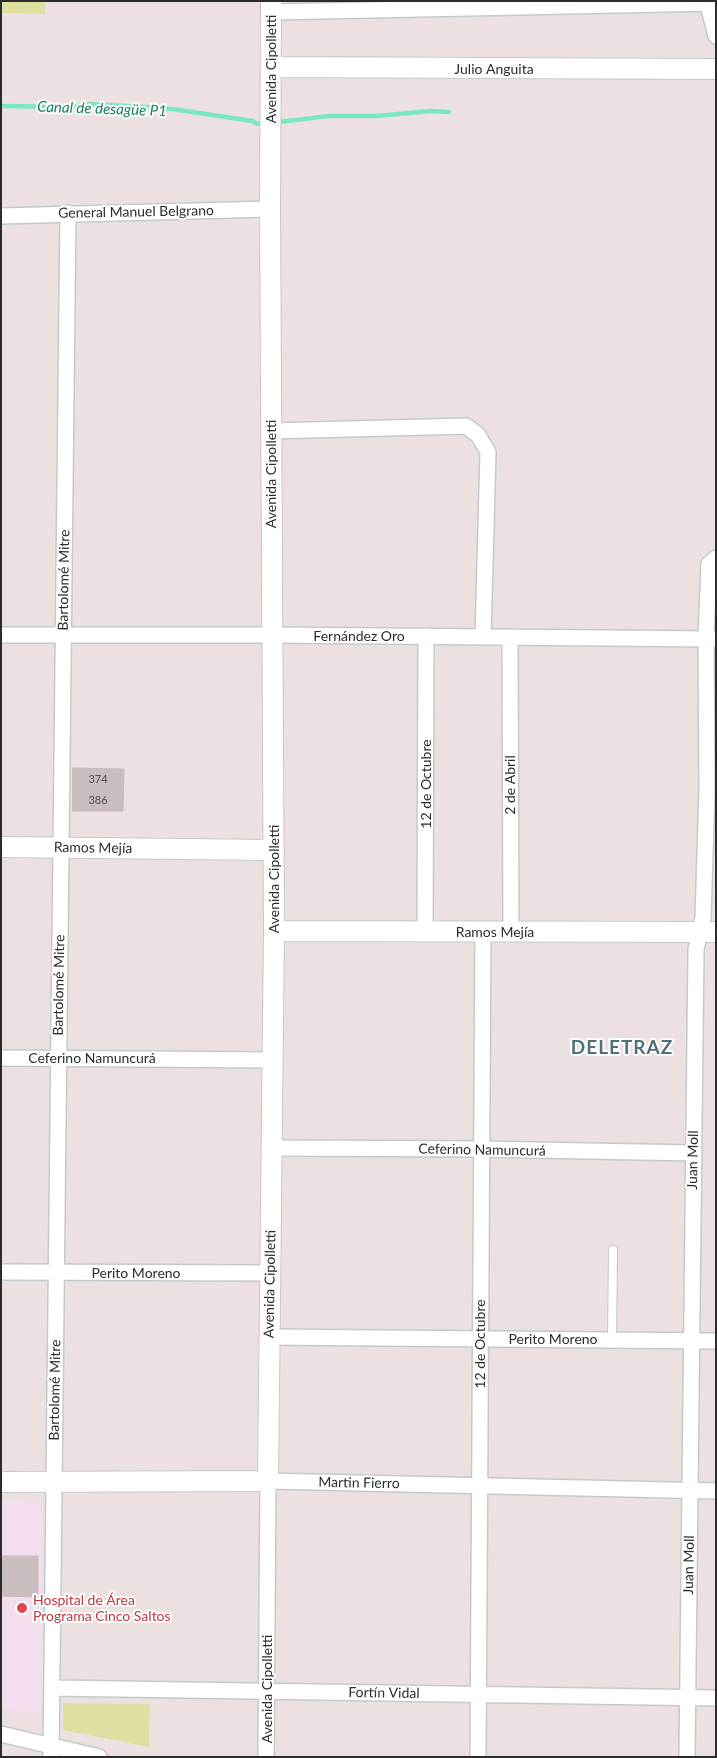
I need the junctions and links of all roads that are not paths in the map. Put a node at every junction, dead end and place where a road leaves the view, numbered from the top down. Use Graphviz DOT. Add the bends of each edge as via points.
graph roads {
  1 [pos="710,2"];
  2 [pos="271,7"];
  3 [pos="716,36"];
  4 [pos="271,67"];
  5 [pos="716,69"];
  6 [pos="270,209"];
  7 [pos="68,213"];
  8 [pos="1,216"];
  9 [pos="271,431"];
  10 [pos="712,561"];
  11 [pos="1,635"];
  12 [pos="63,635"];
  13 [pos="272,635"];
  14 [pos="426,636"];
  15 [pos="483,637"];
  16 [pos="510,637"];
  17 [pos="711,639"];
  18 [pos="711,790"];
  19 [pos="1,847"];
  20 [pos="61,848"];
  21 [pos="274,850"];
  22 [pos="274,931"];
  23 [pos="425,932"];
  24 [pos="483,932"];
  25 [pos="511,932"];
  26 [pos="707,932"];
  27 [pos="1,1058"];
  28 [pos="59,1058"];
  29 [pos="272,1060"];
  30 [pos="271,1148"];
  31 [pos="482,1149"];
  32 [pos="693,1153"];
  33 [pos="613,1250"];
  34 [pos="1,1272"];
  35 [pos="56,1273"];
  36 [pos="270,1273"];
  37 [pos="270,1337"];
  38 [pos="480,1339"];
  39 [pos="612,1340"];
  40 [pos="691,1340"];
  41 [pos="716,1340"];
  42 [pos="268,1481"];
  43 [pos="1,1482"];
  44 [pos="54,1482"];
  45 [pos="479,1486"];
  46 [pos="690,1490"];
  47 [pos="716,1491"];
  48 [pos="52,1688"];
  49 [pos="267,1691"];
  50 [pos="478,1694"];
  51 [pos="687,1698"];
  52 [pos="716,1698"];
  53 [pos="1,1734"];
  54 [pos="51,1752"];
  55 [pos="100,1757"];
  56 [pos="266,1757"];
  57 [pos="478,1757"];
  58 [pos="687,1757"];
  1 -- 2 [label="street"];
  1 -- 3 [label="street"];
  2 -- 4 [label="street, Avenida Cipolletti"];
  4 -- 5 [label="street, Julio Anguita"];
  4 -- 6 [label="street, Avenida Cipolletti"];
  6 -- 7 [label="street, General Manuel Belgrano"];
  6 -- 9 [label="street, Avenida Cipolletti"];
  7 -- 8 [label="street, General Manuel Belgrano"];
  7 -- 12 [label="street, Bartolomé Mitre"];
  9 -- 13 [label="street, Avenida Cipolletti"];
  9 -- 15 [label="street" via="466,426 478,435 488,452"];
  10 -- 17 [label="street, Juan Moll"];
  11 -- 12 [label="street, Fernández Oro"];
  12 -- 13 [label="street, Fernández Oro"];
  12 -- 20 [label="street, Bartolomé Mitre"];
  13 -- 14 [label="street, Fernández Oro"];
  13 -- 21 [label="street, Avenida Cipolletti"];
  14 -- 15 [label="street, Fernández Oro"];
  14 -- 23 [label="street, 12 de Octubre"];
  15 -- 16 [label="street, Fernández Oro"];
  16 -- 17 [label="street, Fernández Oro"];
  16 -- 25 [label="street, 2 de Abril"];
  17 -- 18 [label="street, Juan Moll"];
  18 -- 26 [label="street, Juan Moll" via="703,918"];
  19 -- 20 [label="street, Ramos Mejía"];
  20 -- 21 [label="street, Ramos Mejía"];
  20 -- 28 [label="street, Bartolomé Mitre"];
  21 -- 22 [label="street, Avenida Cipolletti"];
  22 -- 23 [label="street, Ramos Mejía"];
  22 -- 29 [label="street, Avenida Cipolletti"];
  23 -- 24 [label="street, Ramos Mejía"];
  24 -- 25 [label="street, Ramos Mejía"];
  24 -- 31 [label="street, 12 de Octubre"];
  25 -- 26 [label="street, Ramos Mejía"];
  26 -- 32 [label="street, Juan Moll" via="696,950"];
  27 -- 28 [label="street, Ceferino Namuncurá"];
  28 -- 29 [label="street, Ceferino Namuncurá"];
  28 -- 35 [label="street, Bartolomé Mitre"];
  29 -- 30 [label="street, Avenida Cipolletti"];
  30 -- 31 [label="street, Ceferino Namuncurá"];
  30 -- 36 [label="street, Avenida Cipolletti"];
  31 -- 32 [label="street, Ceferino Namuncurá"];
  31 -- 38 [label="street, 12 de Octubre"];
  32 -- 40 [label="street, Juan Moll"];
  33 -- 39 [label="lane"];
  34 -- 35 [label="street, Perito Moreno"];
  35 -- 36 [label="street, Perito Moreno"];
  35 -- 44 [label="street, Bartolomé Mitre"];
  36 -- 37 [label="street, Avenida Cipolletti"];
  37 -- 38 [label="street, Perito Moreno"];
  37 -- 42 [label="street, Avenida Cipolletti"];
  38 -- 39 [label="street, Perito Moreno"];
  38 -- 45 [label="street, 12 de Octubre"];
  39 -- 40 [label="street, Perito Moreno"];
  40 -- 41 [label="street, Perito Moreno"];
  40 -- 46 [label="street, Juan Moll"];
  42 -- 44 [label="street, Martin Fierro"];
  42 -- 45 [label="street, Martin Fierro"];
  42 -- 49 [label="street, Avenida Cipolletti"];
  43 -- 44 [label="street, Martin Fierro"];
  44 -- 48 [label="street, Bartolomé Mitre"];
  45 -- 46 [label="street, Martin Fierro"];
  45 -- 50 [label="street, 12 de Octubre"];
  46 -- 47 [label="street, Martin Fierro"];
  46 -- 51 [label="street, Juan Moll"];
  48 -- 49 [label="street, Fortín Vidal"];
  48 -- 54 [label="street, Bartolomé Mitre"];
  49 -- 50 [label="street, Fortín Vidal"];
  49 -- 56 [label="street, Avenida Cipolletti"];
  50 -- 51 [label="street, Fortín Vidal"];
  50 -- 57 [label="street, 12 de Octubre"];
  51 -- 52 [label="street, Fortín Vidal"];
  51 -- 58 [label="street, Juan Moll"];
  53 -- 54 [label="street"];
  54 -- 55 [label="street"];
}
